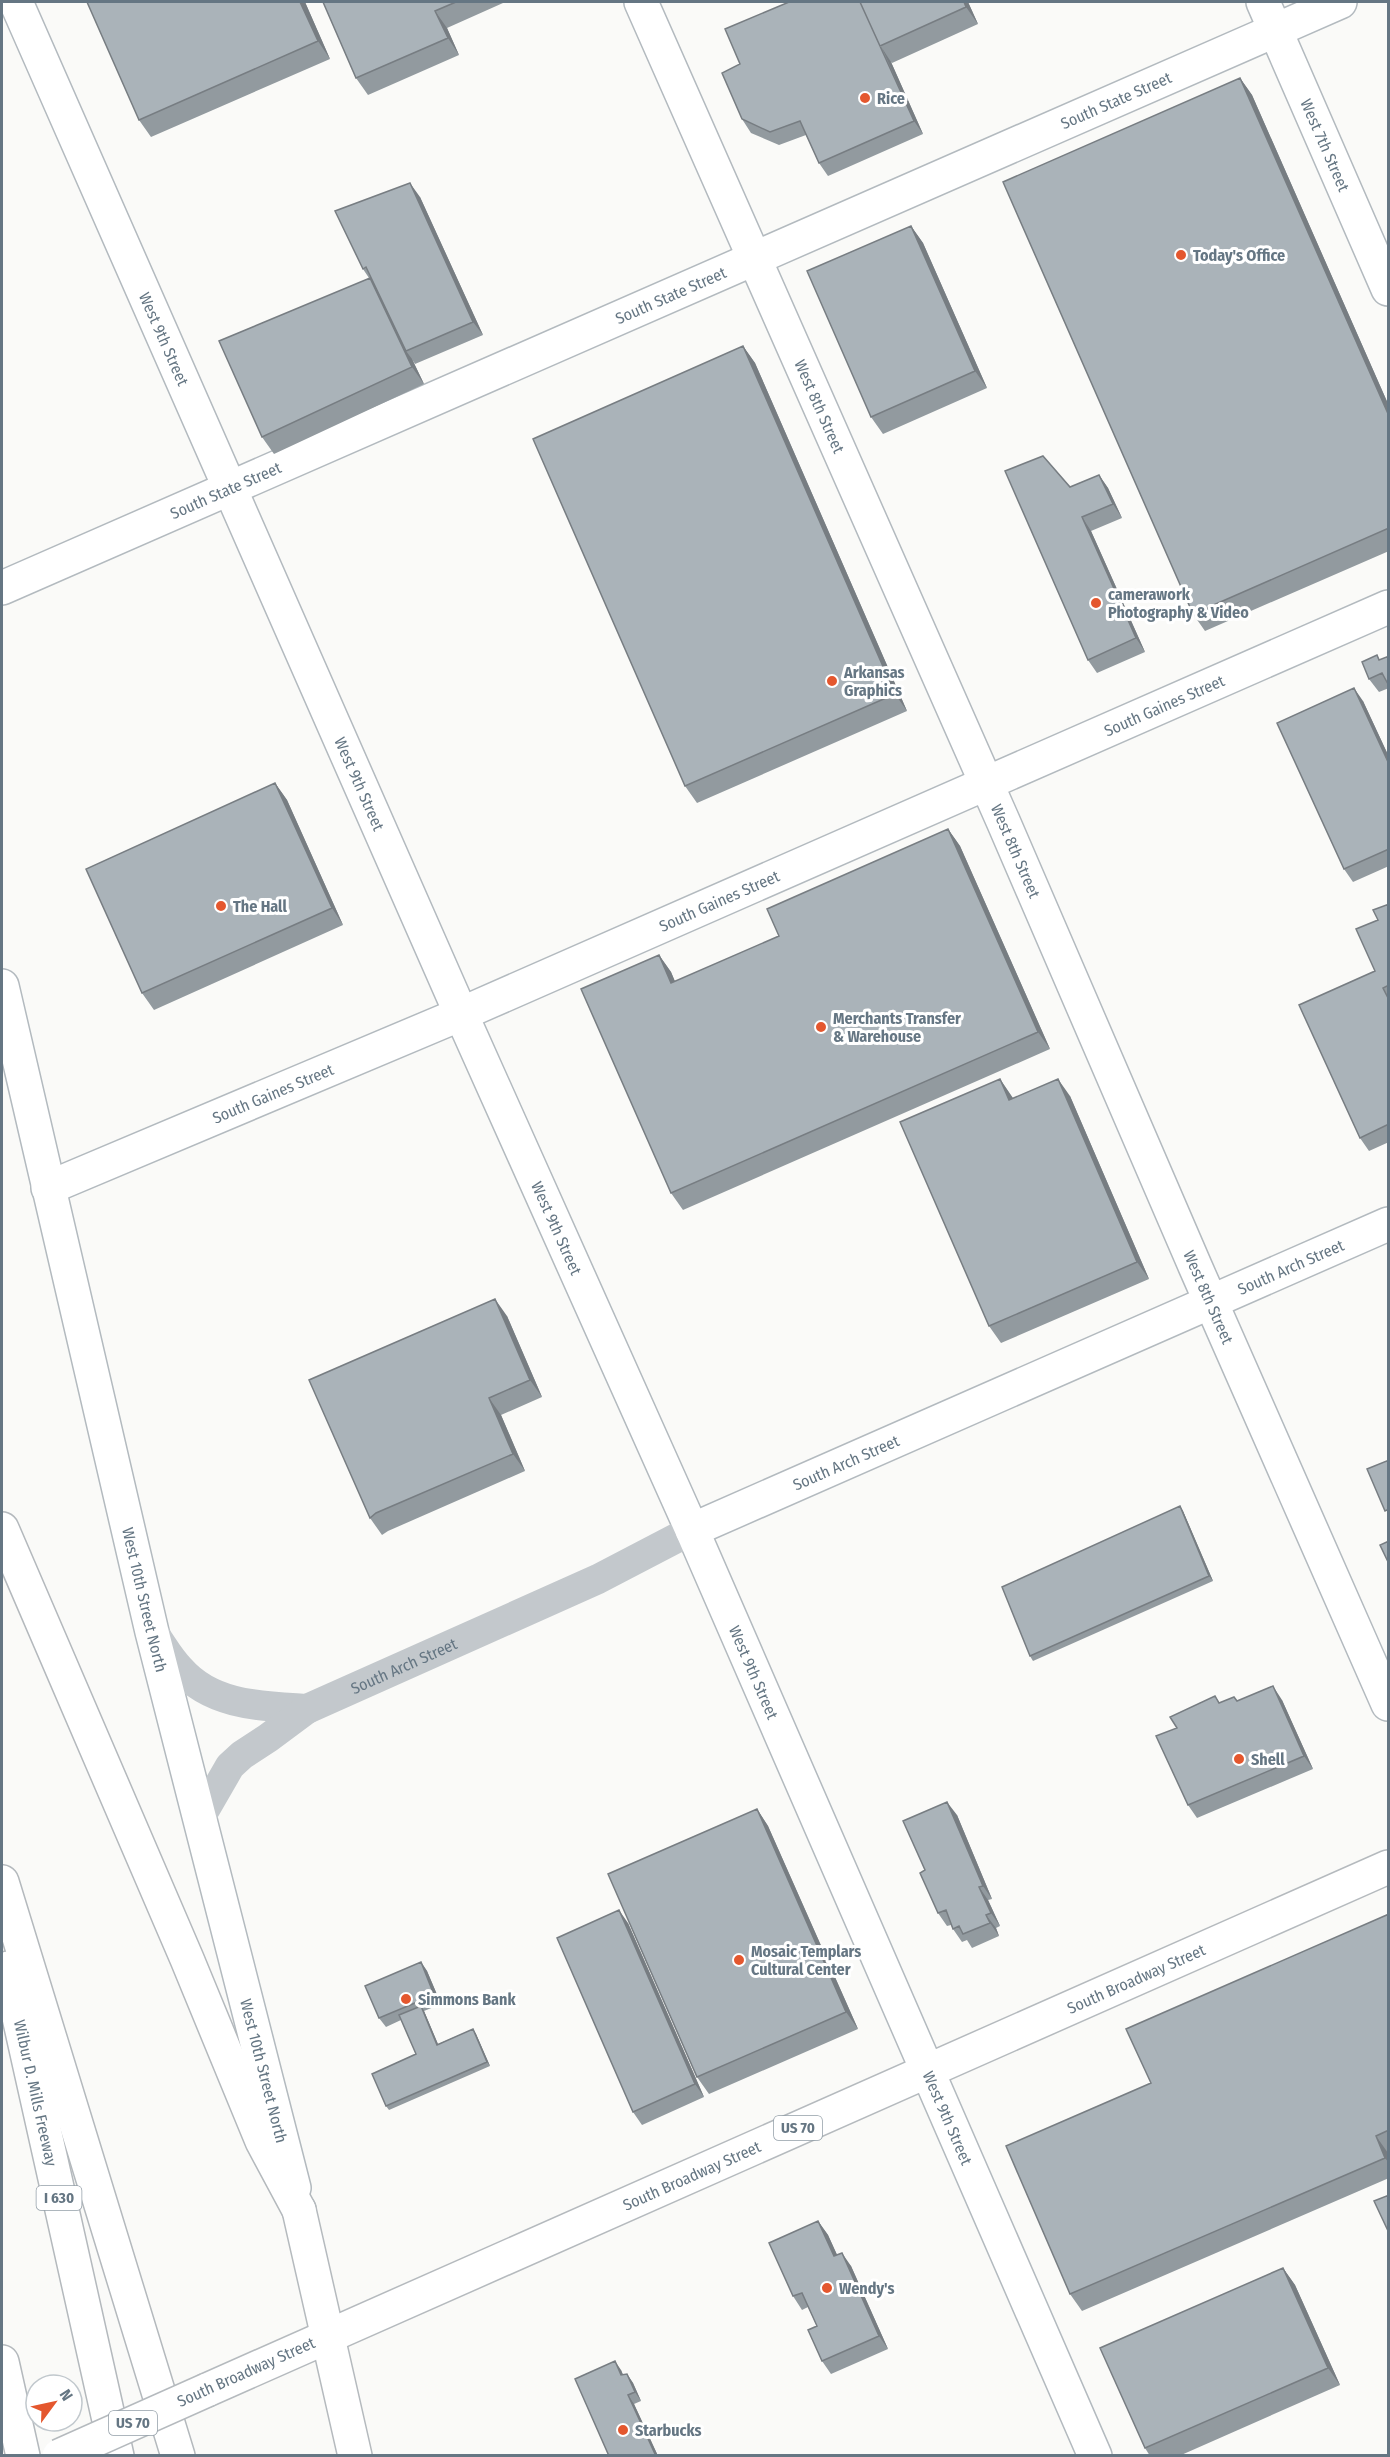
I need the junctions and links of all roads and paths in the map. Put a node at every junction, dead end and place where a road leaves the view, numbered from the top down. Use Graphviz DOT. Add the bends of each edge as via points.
graph roads {
  1 [pos="16,2"];
  2 [pos="641,2"];
  3 [pos="1340,2"];
  4 [pos="1269,16"];
  5 [pos="753,259"];
  6 [pos="1389,289"];
  7 [pos="230,488"];
  8 [pos="8,579"];
  9 [pos="1389,608"];
  10 [pos="986,784"];
  11 [pos="2,986"];
  12 [pos="461,1014"];
  13 [pos="48,1188"];
  14 [pos="1389,1224"];
  15 [pos="1212,1302"];
  16 [pos="2,1529"];
  17 [pos="692,1530"];
  18 [pos="152,1632"];
  19 [pos="1389,1704"];
  20 [pos="307,1709"];
  21 [pos="200,1818"];
  22 [pos="1389,1867"];
  23 [pos="2,1882"];
  24 [pos="2,1941"];
  25 [pos="927,2071"];
  26 [pos="299,2210"];
  27 [pos="328,2336"];
  28 [pos="2,2362"];
  29 [pos="23,2456"];
  30 [pos="59,2456"];
  31 [pos="117,2456"];
  32 [pos="178,2456"];
  33 [pos="355,2456"];
  34 [pos="1095,2456"];
  1 -- 7 [label="main road, West 9th Street"];
  2 -- 5 [label="main road, West 8th Street"];
  3 -- 4 [label="main road, South State Street"];
  4 -- 5 [label="main road, South State Street"];
  4 -- 6 [label="main road, West 7th Street"];
  5 -- 7 [label="main road, South State Street"];
  5 -- 10 [label="main road, West 8th Street"];
  7 -- 8 [label="main road, South State Street"];
  7 -- 12 [label="main road, West 9th Street"];
  9 -- 10 [label="main road, South Gaines Street"];
  10 -- 12 [label="main road, South Gaines Street"];
  10 -- 15 [label="main road, West 8th Street"];
  11 -- 13 [label="main road, West 10th Street North"];
  12 -- 13 [label="main road, South Gaines Street"];
  12 -- 17 [label="main road, West 9th Street"];
  13 -- 18 [label="main road, West 10th Street North"];
  14 -- 15 [label="main road, South Arch Street"];
  15 -- 17 [label="main road, South Arch Street"];
  15 -- 19 [label="main road, West 8th Street"];
  16 -- 26 [label="main road" via="261,2140"];
  17 -- 20 [label="street, South Arch Street" via="598,1579"];
  17 -- 25 [label="main road, West 9th Street"];
  18 -- 20 [label="street, South Arch Street" via="180,1670 216,1696 245,1704"];
  18 -- 21 [label="main road, West 10th Street North"];
  20 -- 21 [label="street, South Arch Street" via="230,1766"];
  21 -- 26 [label="main road, West 10th Street North"];
  22 -- 25 [label="main road, South Broadway Street / US 70"];
  23 -- 32 [label="main road"];
  24 -- 31 [label="main road, Wilbur D. Mills Freeway / I 630"];
  25 -- 27 [label="main road, South Broadway Street / US 70"];
  25 -- 34 [label="main road, West 9th Street"];
  26 -- 27 [label="main road"];
  27 -- 30 [label="main road, South Broadway Street / US 70, bridge"];
  27 -- 33 [label="main road"];
  28 -- 29 [label="main road"];
}
